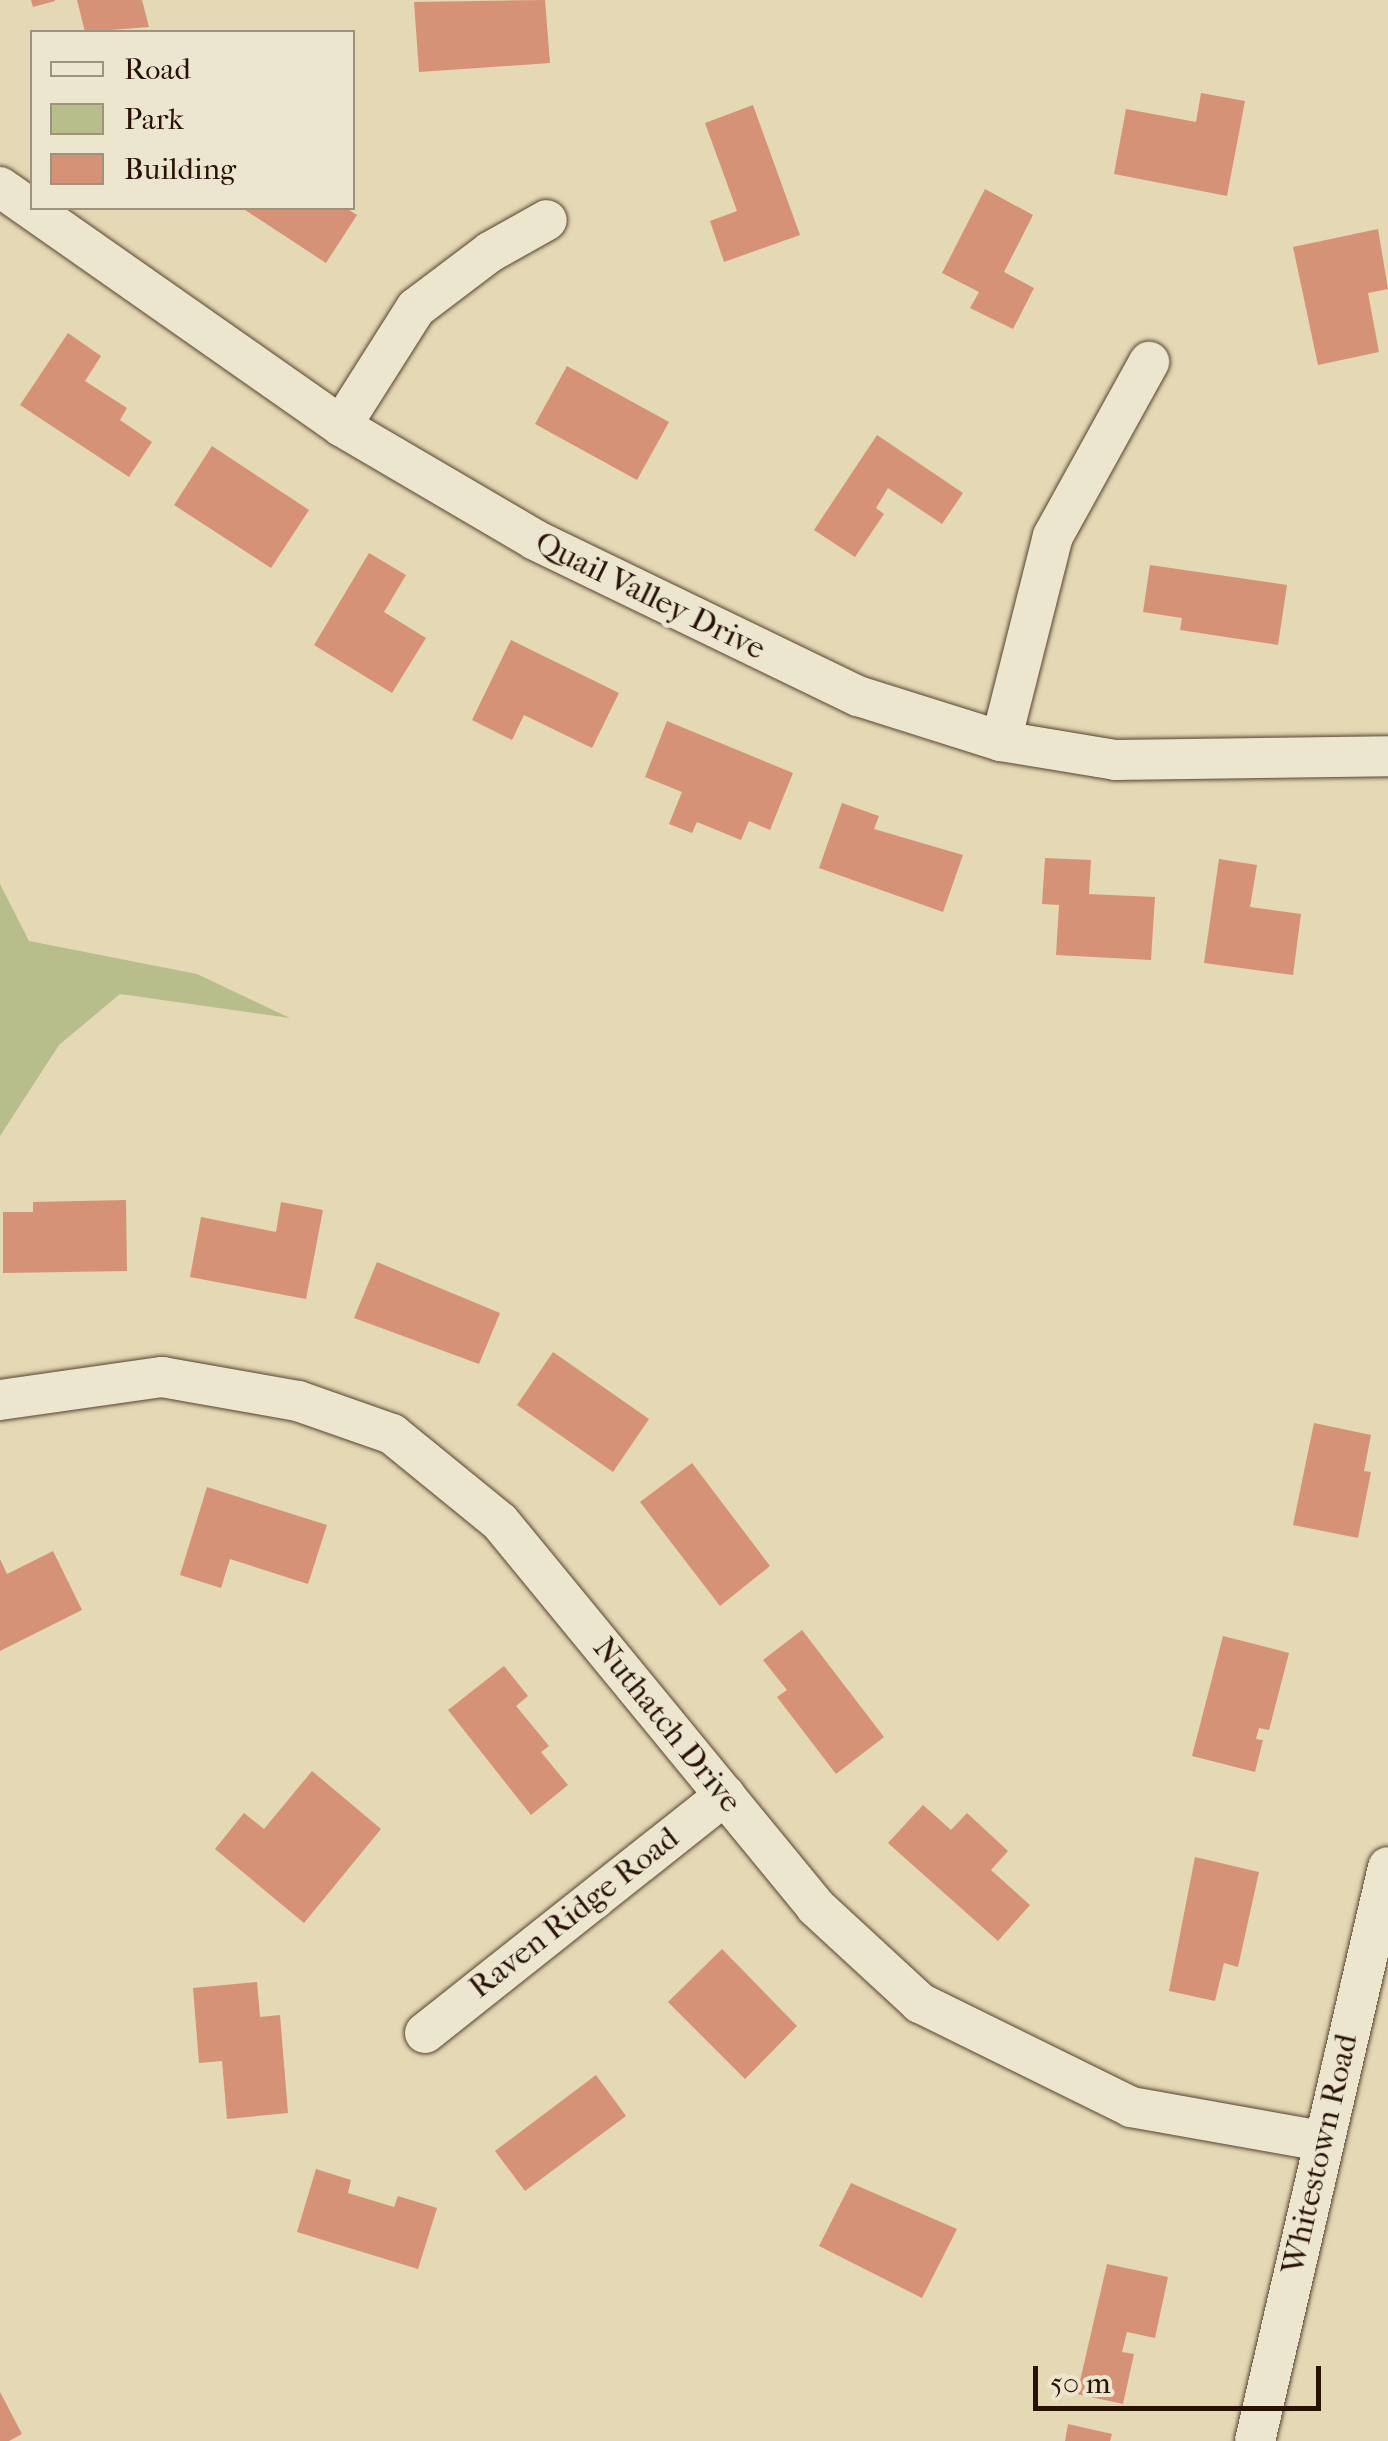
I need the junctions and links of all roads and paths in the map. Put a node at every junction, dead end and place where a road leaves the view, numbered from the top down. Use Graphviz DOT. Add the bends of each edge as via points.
graph roads {
  1 [pos="0,187"];
  2 [pos="30,208"];
  3 [pos="33,210"];
  4 [pos="547,220"];
  5 [pos="1149,362"];
  6 [pos="342,426"];
  7 [pos="1000,741"];
  8 [pos="1388,756"];
  9 [pos="0,1400"];
  10 [pos="725,1795"];
  11 [pos="1388,1867"];
  12 [pos="425,2033"];
  13 [pos="1321,2141"];
  14 [pos="1254,2441"];
  1 -- 2 [label="street, Quail Valley Drive"];
  3 -- 6 [label="street, Quail Valley Drive"];
  4 -- 6 [label="street" via="490,252 416,308"];
  5 -- 7 [label="street" via="1054,536"];
  6 -- 7 [label="street, Quail Valley Drive" via="534,540 840,688"];
  7 -- 8 [label="street, Quail Valley Drive" via="1116,760"];
  9 -- 10 [label="street, Nuthatch Drive" via="162,1377 298,1400 392,1434 500,1522"];
  10 -- 12 [label="street, Raven Ridge Road"];
  10 -- 13 [label="street, Nuthatch Drive" via="816,1907 920,2003 1131,2107"];
  11 -- 13 [label="street, Whitestown Road"];
  13 -- 14 [label="street, Whitestown Road"];
}
